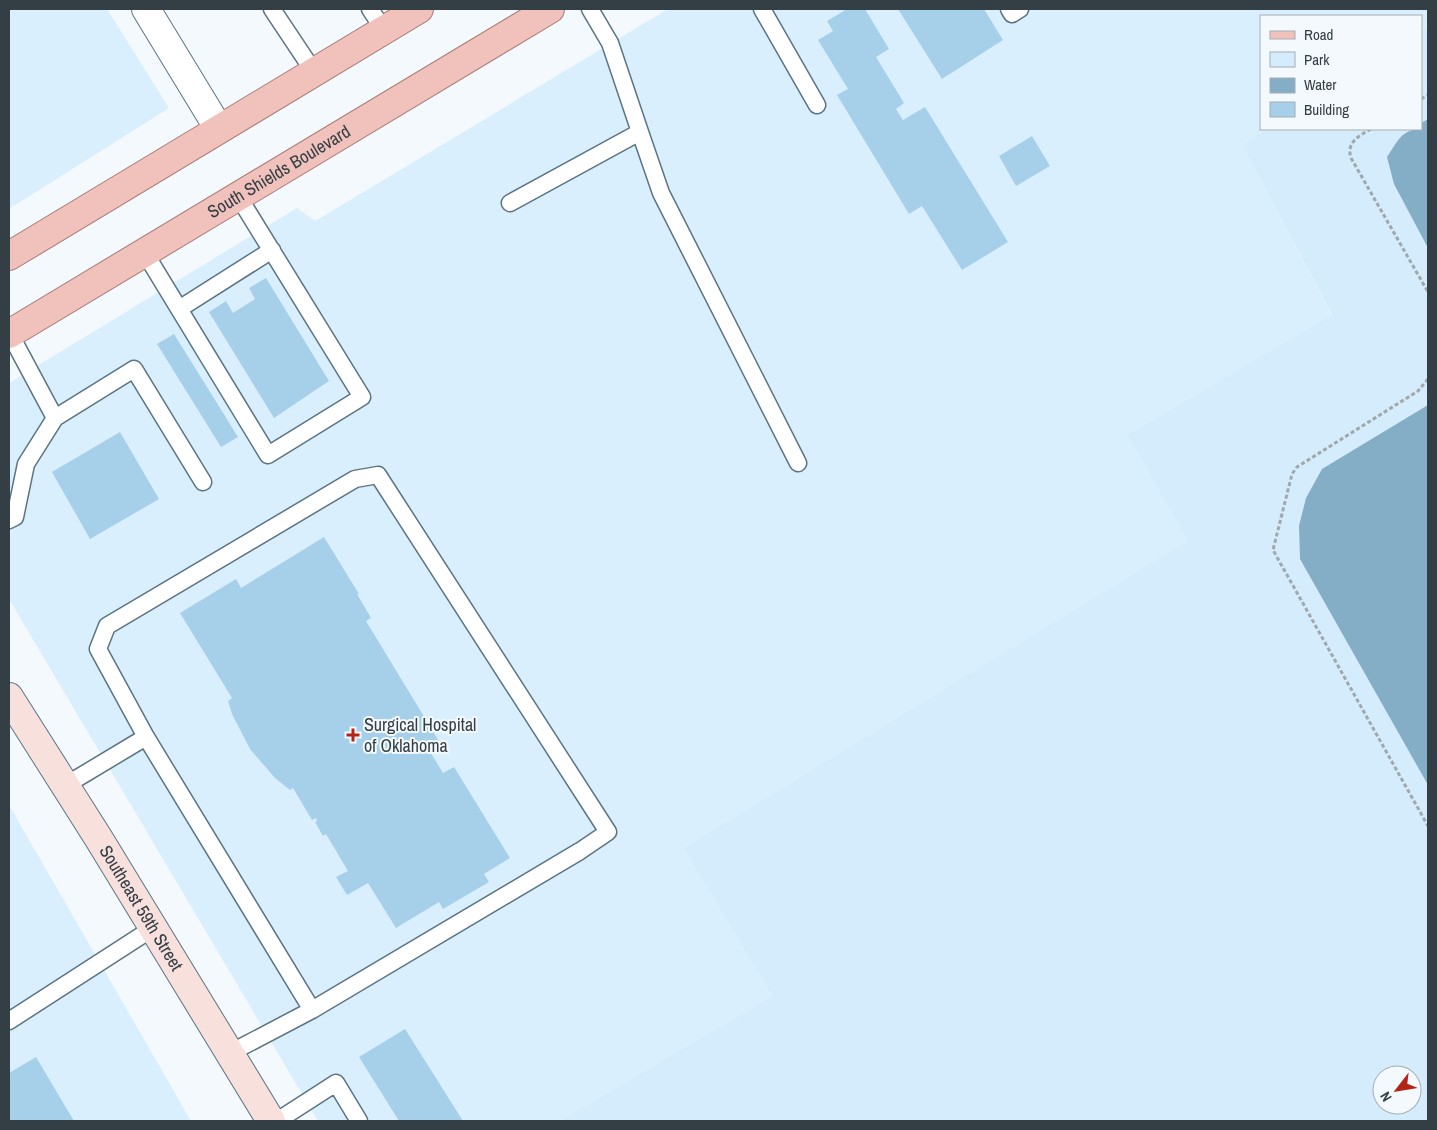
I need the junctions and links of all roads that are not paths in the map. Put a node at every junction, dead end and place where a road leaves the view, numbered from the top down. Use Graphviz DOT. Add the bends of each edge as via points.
graph roads {
  1 [pos="146,9"];
  2 [pos="272,9"];
  3 [pos="419,9"];
  4 [pos="550,9"];
  5 [pos="590,9"];
  6 [pos="762,9"];
  7 [pos="1009,9"];
  8 [pos="1020,9"];
  9 [pos="377,19"];
  10 [pos="314,72"];
  11 [pos="817,105"];
  12 [pos="219,129"];
  13 [pos="640,132"];
  14 [pos="238,196"];
  15 [pos="510,204"];
  16 [pos="272,250"];
  17 [pos="145,253"];
  18 [pos="9,256"];
  19 [pos="179,309"];
  20 [pos="9,334"];
  21 [pos="55,418"];
  22 [pos="798,463"];
  23 [pos="203,482"];
  24 [pos="9,520"];
  25 [pos="11,706"];
  26 [pos="146,737"];
  27 [pos="66,785"];
  28 [pos="154,928"];
  29 [pos="312,1010"];
  30 [pos="9,1021"];
  31 [pos="230,1053"];
  32 [pos="271,1121"];
  33 [pos="277,1121"];
  34 [pos="359,1121"];
  1 -- 12 [label="street"];
  2 -- 10 [label="lane"];
  3 -- 9 [label="main road"];
  4 -- 14 [label="main road, South Shields Boulevard"];
  5 -- 13 [label="lane" via="610,42"];
  6 -- 11 [label="lane"];
  7 -- 8 [label="lane" via="1012,14"];
  9 -- 10 [label="main road"];
  10 -- 12 [label="main road"];
  12 -- 18 [label="main road"];
  13 -- 15 [label="lane"];
  13 -- 22 [label="lane" via="661,193"];
  14 -- 16 [label="lane"];
  14 -- 17 [label="main road, South Shields Boulevard"];
  16 -- 19 [label="lane"];
  16 -- 19 [label="lane" via="362,397 268,455"];
  17 -- 19 [label="lane"];
  17 -- 20 [label="main road, South Shields Boulevard"];
  20 -- 21 [label="lane"];
  21 -- 23 [label="lane" via="134,369"];
  21 -- 24 [label="lane" via="26,464 15,517"];
  25 -- 27 [label="main road, Southeast 59th Street"];
  26 -- 27 [label="lane"];
  26 -- 29 [label="lane"];
  26 -- 29 [label="lane" via="98,650 107,626 355,479 378,475 608,832"];
  27 -- 28 [label="main road, Southeast 59th Street"];
  28 -- 30 [label="lane"];
  28 -- 31 [label="main road, Southeast 59th Street"];
  29 -- 31 [label="lane"];
  31 -- 32 [label="main road, Southeast 59th Street"];
  33 -- 34 [label="lane" via="336,1083"];
}
